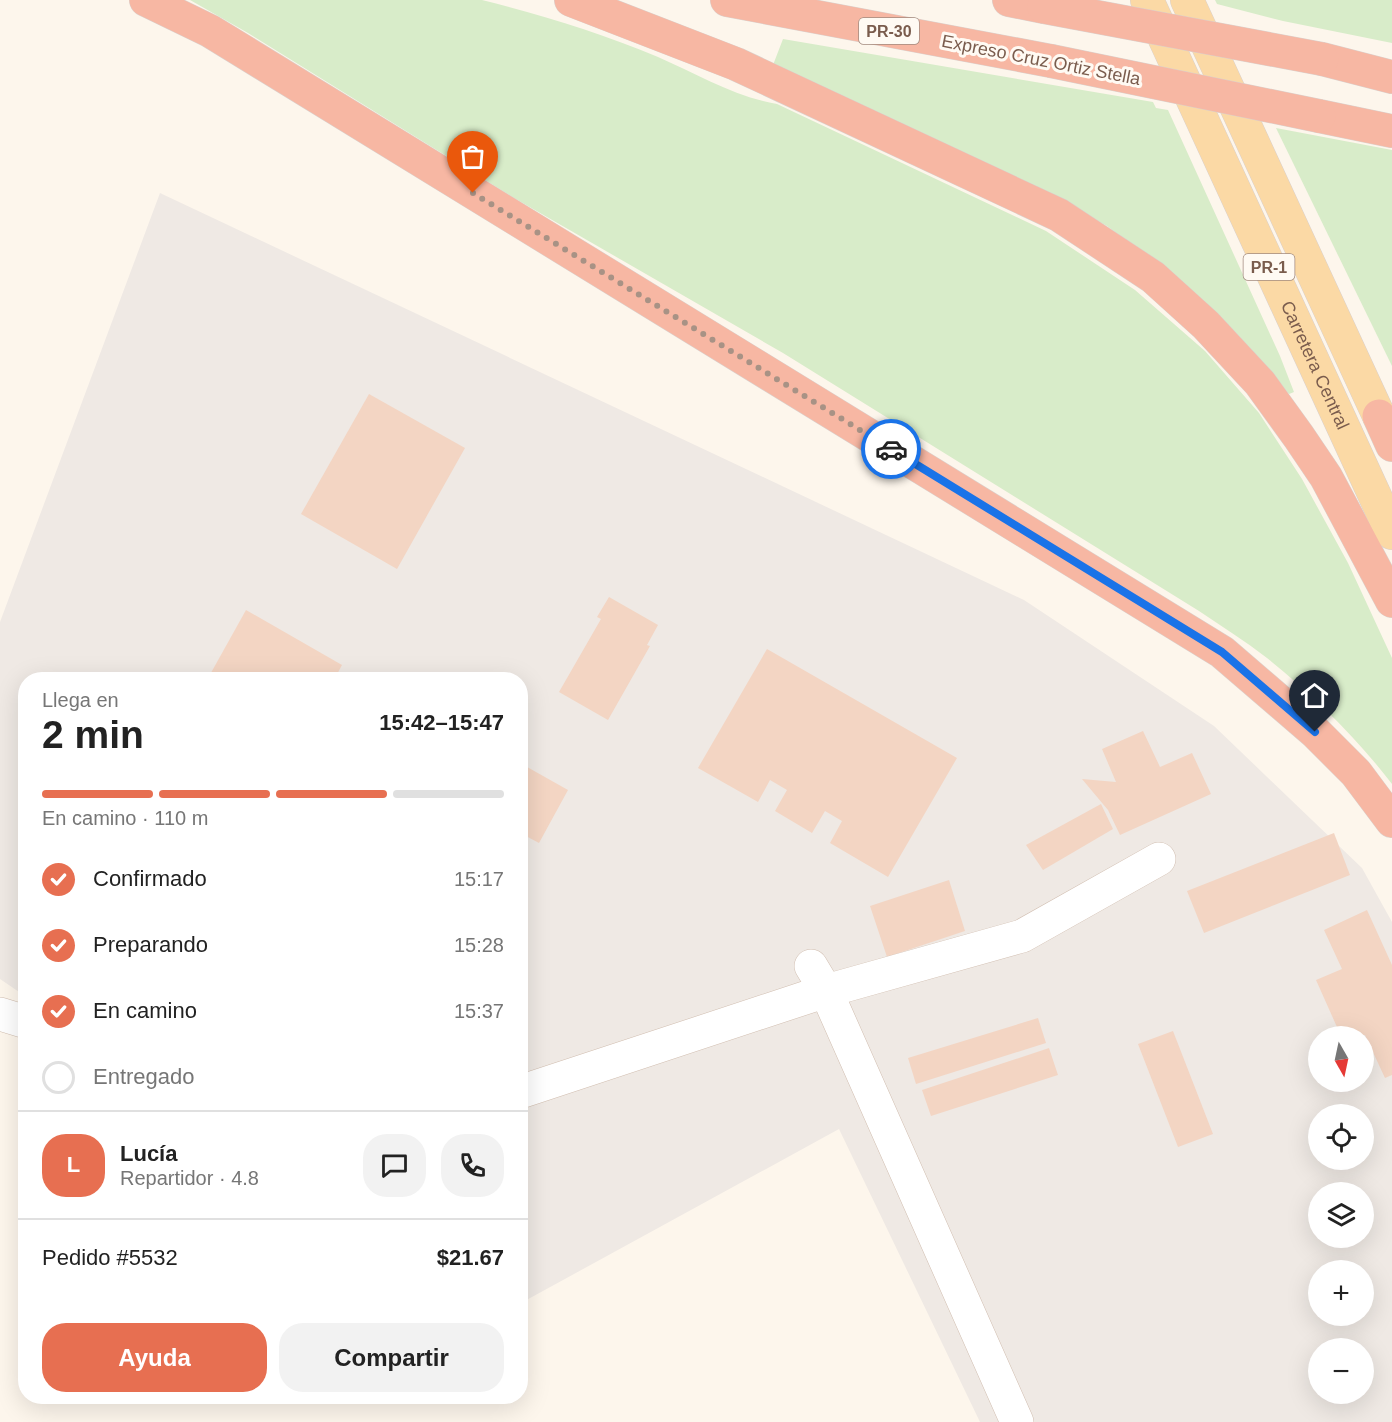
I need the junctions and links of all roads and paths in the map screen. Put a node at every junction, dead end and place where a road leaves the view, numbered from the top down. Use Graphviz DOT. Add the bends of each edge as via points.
graph roads {
  1 [pos="146,0"];
  2 [pos="571,0"];
  3 [pos="727,0"];
  4 [pos="1009,0"];
  5 [pos="1147,0"];
  6 [pos="1187,0"];
  7 [pos="1392,77"];
  8 [pos="1392,131"];
  9 [pos="1388,433"];
  10 [pos="1392,533"];
  11 [pos="1392,601"];
  12 [pos="1392,821"];
  13 [pos="1160,859"];
  14 [pos="818,978"];
  15 [pos="0,1014"];
  16 [pos="18,1020"];
  17 [pos="528,1089"];
  18 [pos="1017,1422"];
  1 -- 12 [label="highway" via="210,32 1222,652 1315,732 1356,773"];
  2 -- 11 [label="highway" via="736,64 1059,215 1153,277 1206,325 1293,428 1326,477"];
  3 -- 8 [label="highway, Expreso Cruz Ortiz Stella / PR-30, bridge"];
  4 -- 7 [label="highway, bridge" via="1322,59"];
  5 -- 10 [label="main road, Carretera Central / PR-1"];
  6 -- 9 [label="main road, Carretera Central / PR-1"];
  13 -- 14 [label="street" via="1022,936"];
  14 -- 17 [label="street"];
  14 -- 18 [label="street"];
  15 -- 16 [label="street"];
}
